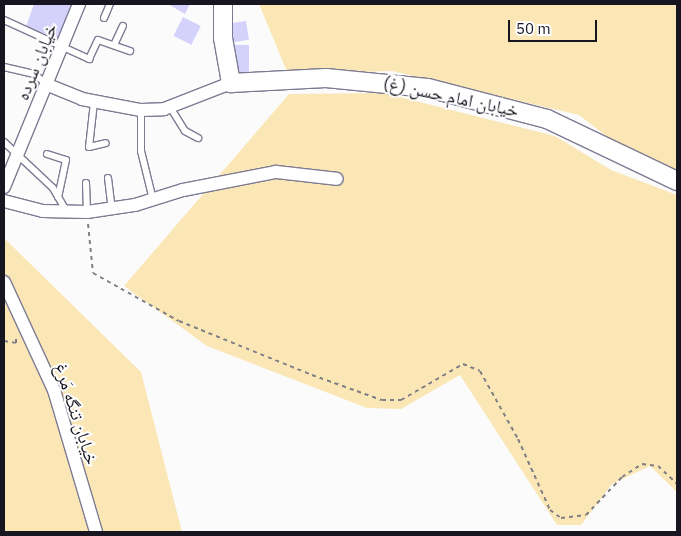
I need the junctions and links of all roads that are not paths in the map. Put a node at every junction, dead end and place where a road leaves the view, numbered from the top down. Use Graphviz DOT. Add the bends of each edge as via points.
graph roads {
  1 [pos="79,4"];
  2 [pos="110,4"];
  3 [pos="222,4"];
  4 [pos="104,18"];
  5 [pos="4,20"];
  6 [pos="123,26"];
  7 [pos="114,45"];
  8 [pos="63,47"];
  9 [pos="130,51"];
  10 [pos="4,67"];
  11 [pos="231,83"];
  12 [pos="48,85"];
  13 [pos="94,102"];
  14 [pos="170,107"];
  15 [pos="141,110"];
  16 [pos="198,138"];
  17 [pos="4,142"];
  18 [pos="106,143"];
  19 [pos="16,151"];
  20 [pos="47,154"];
  21 [pos="108,178"];
  22 [pos="336,180"];
  23 [pos="677,181"];
  24 [pos="86,183"];
  25 [pos="4,186"];
  26 [pos="58,197"];
  27 [pos="153,200"];
  28 [pos="4,202"];
  29 [pos="112,209"];
  30 [pos="67,212"];
  31 [pos="87,212"];
  32 [pos="4,282"];
  33 [pos="96,532"];
  1 -- 8 [label="street, خیابان سرده"];
  2 -- 4 [label="lane"];
  3 -- 11 [label="main road" via="223,38"];
  5 -- 8 [label="lane"];
  6 -- 7 [label="lane"];
  7 -- 8 [label="lane" via="98,40 89,59"];
  7 -- 9 [label="lane"];
  8 -- 12 [label="street, خیابان سرده"];
  10 -- 12 [label="lane" via="34,74"];
  11 -- 14 [label="street"];
  11 -- 23 [label="main road, خیابان امام حسن (غ)" via="326,78 428,88 547,119"];
  12 -- 13 [label="street"];
  12 -- 19 [label="street, خیابان سرده"];
  13 -- 15 [label="street"];
  13 -- 18 [label="lane" via="90,146"];
  14 -- 15 [label="street"];
  14 -- 16 [label="lane" via="184,131"];
  15 -- 27 [label="lane" via="141,151"];
  17 -- 19 [label="lane"];
  19 -- 25 [label="street, خیابان سرده"];
  19 -- 26 [label="lane"];
  20 -- 26 [label="lane" via="66,160"];
  21 -- 29 [label="lane"];
  22 -- 27 [label="street" via="276,172 183,190"];
  24 -- 31 [label="lane"];
  26 -- 30 [label="lane"];
  27 -- 29 [label="street"];
  28 -- 30 [label="street"];
  29 -- 31 [label="street"];
  30 -- 31 [label="street"];
  32 -- 33 [label="street, خیابان تنگه مَرغ" via="54,390"];
}
